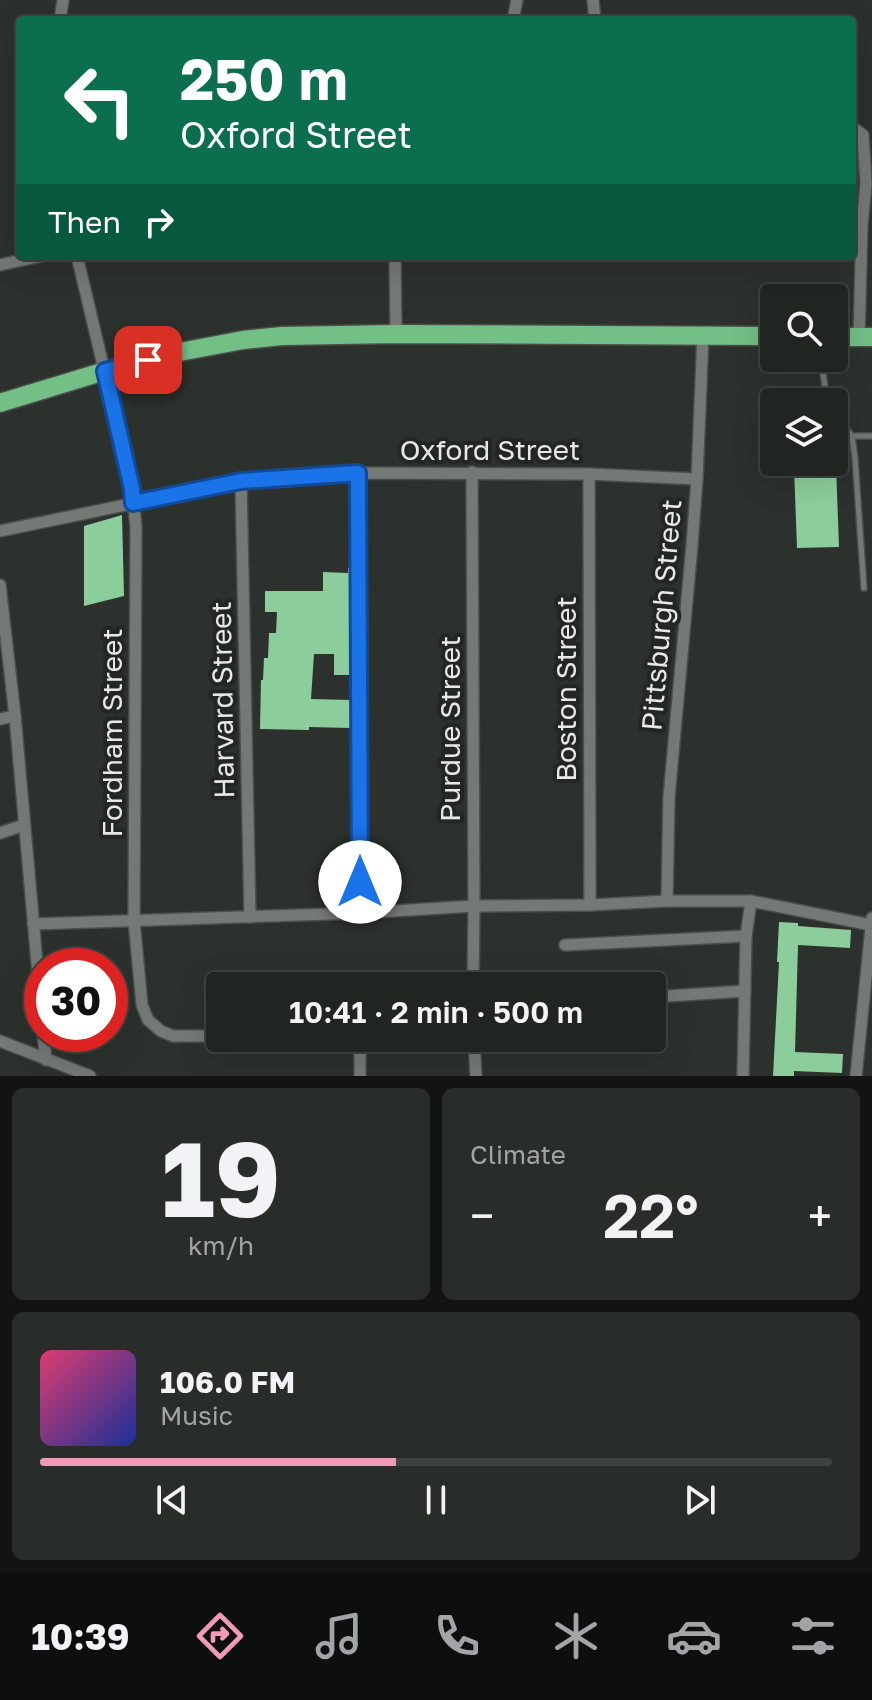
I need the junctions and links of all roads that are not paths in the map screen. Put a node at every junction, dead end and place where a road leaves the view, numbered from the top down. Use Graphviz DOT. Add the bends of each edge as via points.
graph roads {
  1 [pos="856,130"];
  2 [pos="869,184"];
  3 [pos="857,225"];
  4 [pos="23,260"];
  5 [pos="78,260"];
  6 [pos="395,260"];
  7 [pos="0,265"];
  8 [pos="396,334"];
  9 [pos="703,334"];
  10 [pos="760,336"];
  11 [pos="866,336"];
  12 [pos="105,371"];
  13 [pos="0,403"];
  14 [pos="848,431"];
  15 [pos="852,436"];
  16 [pos="872,436"];
  17 [pos="472,472"];
  18 [pos="358,473"];
  19 [pos="589,474"];
  20 [pos="697,479"];
  21 [pos="241,481"];
  22 [pos="133,503"];
  23 [pos="0,531"];
  24 [pos="0,585"];
  25 [pos="864,588"];
  26 [pos="15,716"];
  27 [pos="0,719"];
  28 [pos="24,825"];
  29 [pos="0,833"];
  30 [pos="667,901"];
  31 [pos="751,901"];
  32 [pos="590,905"];
  33 [pos="474,906"];
  34 [pos="361,913"];
  35 [pos="250,917"];
  36 [pos="134,921"];
  37 [pos="871,921"];
  38 [pos="33,924"];
  39 [pos="746,936"];
  40 [pos="565,945"];
  41 [pos="35,948"];
  42 [pos="870,952"];
  43 [pos="473,972"];
  44 [pos="745,991"];
  45 [pos="666,996"];
  46 [pos="206,1036"];
  47 [pos="0,1041"];
  48 [pos="45,1052"];
  49 [pos="360,1052"];
  50 [pos="475,1052"];
  51 [pos="46,1060"];
  52 [pos="90,1076"];
  53 [pos="360,1076"];
  54 [pos="476,1076"];
  55 [pos="743,1076"];
  56 [pos="856,1076"];
  1 -- 2 [label="street" via="863,135"];
  2 -- 3 [label="street"];
  3 -- 11 [label="street"];
  4 -- 7 [label="street"];
  5 -- 12 [label="street, Fordham Street"];
  6 -- 8 [label="street"];
  8 -- 9 [label="highway"];
  8 -- 12 [label="highway" via="243,340"];
  9 -- 10 [label="highway"];
  9 -- 20 [label="street, Pittsburgh Street"];
  12 -- 13 [label="highway"];
  12 -- 22 [label="street, Fordham Street"];
  14 -- 15 [label="lane"];
  15 -- 16 [label="lane"];
  15 -- 25 [label="lane"];
  17 -- 18 [label="street, Oxford Street"];
  17 -- 19 [label="street, Oxford Street"];
  17 -- 33 [label="street, Purdue Street"];
  18 -- 21 [label="street, Oxford Street"];
  18 -- 34 [label="street"];
  19 -- 20 [label="street, Oxford Street"];
  19 -- 32 [label="street, Boston Street"];
  20 -- 30 [label="street, Pittsburgh Street" via="669,797"];
  21 -- 22 [label="street, Oxford Street"];
  21 -- 35 [label="street, Harvard Street"];
  22 -- 23 [label="street, Oxford Street"];
  22 -- 36 [label="street, Fordham Street"];
  24 -- 26 [label="street"];
  26 -- 27 [label="street"];
  26 -- 28 [label="street"];
  28 -- 29 [label="street"];
  28 -- 38 [label="street"];
  30 -- 31 [label="street"];
  30 -- 32 [label="street"];
  31 -- 37 [label="street"];
  31 -- 39 [label="street"];
  32 -- 33 [label="street"];
  33 -- 34 [label="street"];
  33 -- 43 [label="street, Purdue Street"];
  34 -- 35 [label="street"];
  35 -- 36 [label="street"];
  36 -- 38 [label="street"];
  36 -- 46 [label="street, Fordham Street" via="139,987 148,1020 173,1036"];
  37 -- 42 [label="street"];
  38 -- 41 [label="street"];
  39 -- 40 [label="street"];
  39 -- 44 [label="street"];
  42 -- 56 [label="street"];
  44 -- 45 [label="street"];
  44 -- 55 [label="street"];
  47 -- 51 [label="street"];
  48 -- 51 [label="street"];
  49 -- 53 [label="street"];
  50 -- 54 [label="street"];
  51 -- 52 [label="street"];
}
